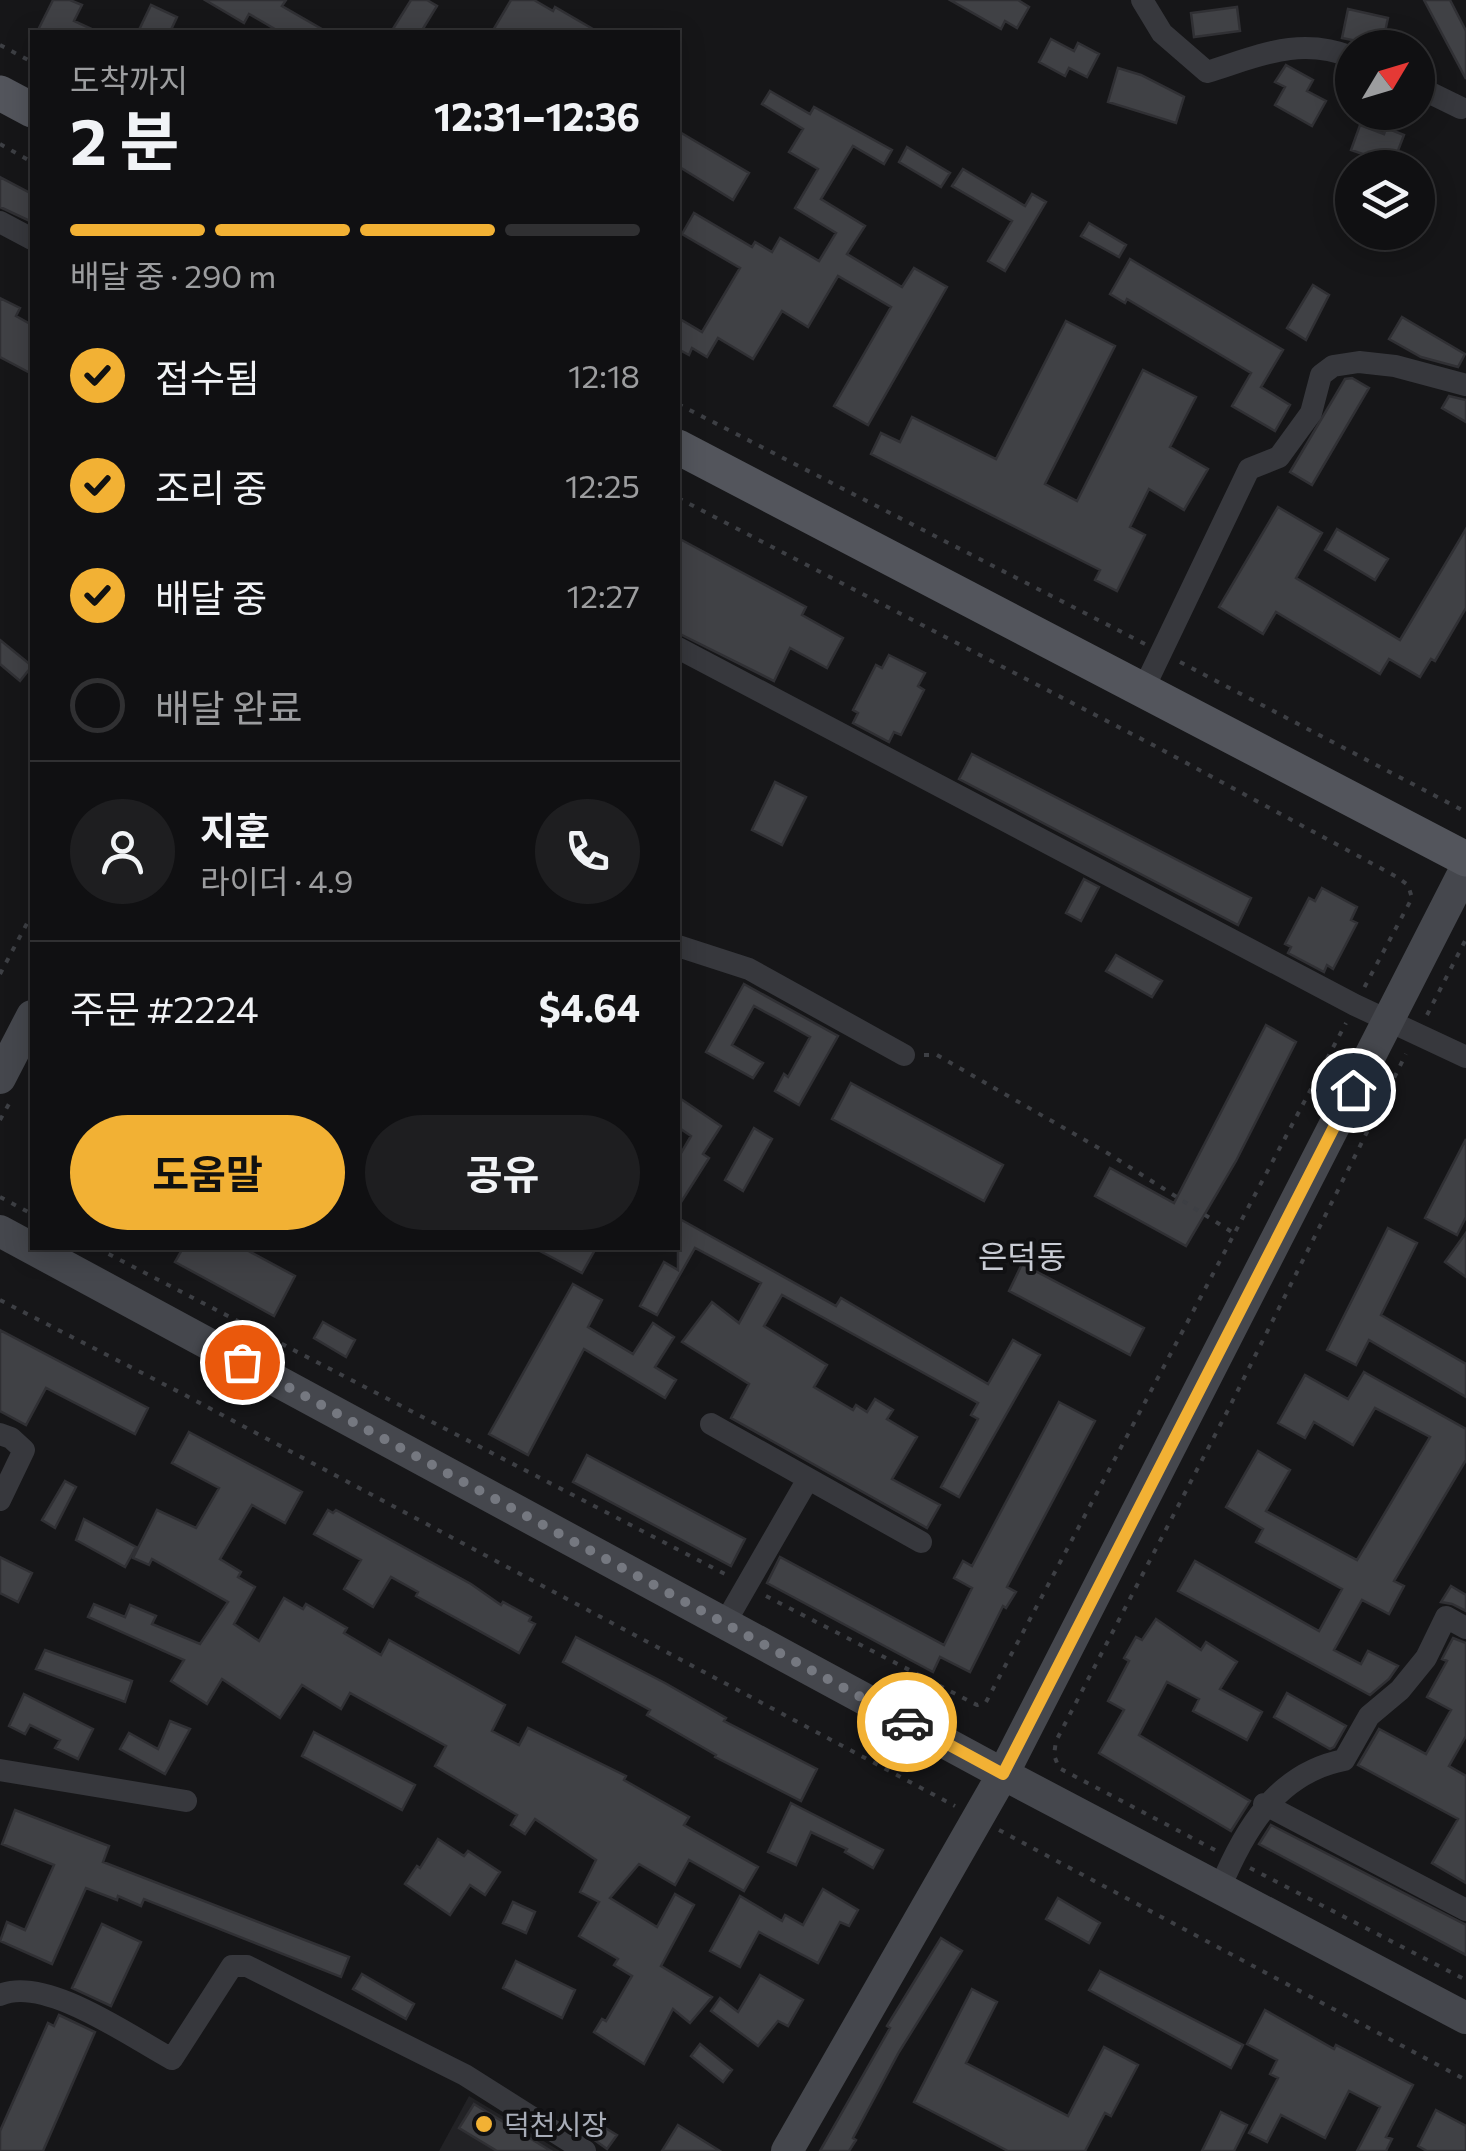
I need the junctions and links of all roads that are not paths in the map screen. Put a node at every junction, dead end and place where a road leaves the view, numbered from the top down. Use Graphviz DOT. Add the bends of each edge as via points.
graph roads {
  1 [pos="1142,0"];
  2 [pos="1335,52"];
  3 [pos="0,93"];
  4 [pos="1435,96"];
  5 [pos="1461,108"];
  6 [pos="30,109"];
  7 [pos="0,222"];
  8 [pos="30,238"];
  9 [pos="1466,385"];
  10 [pos="680,448"];
  11 [pos="680,649"];
  12 [pos="1143,690"];
  13 [pos="1466,859"];
  14 [pos="1466,868"];
  15 [pos="680,947"];
  16 [pos="30,1020"];
  17 [pos="1402,1028"];
  18 [pos="904,1055"];
  19 [pos="1466,1057"];
  20 [pos="0,1078"];
  21 [pos="0,1231"];
  22 [pos="30,1247"];
  23 [pos="35,1250"];
  24 [pos="710,1424"];
  25 [pos="0,1434"];
  26 [pos="808,1479"];
  27 [pos="0,1500"];
  28 [pos="921,1542"];
  29 [pos="725,1623"];
  30 [pos="1466,1628"];
  31 [pos="0,1770"];
  32 [pos="1003,1774"];
  33 [pos="186,1801"];
  34 [pos="1264,1804"];
  35 [pos="1226,1874"];
  36 [pos="1466,1910"];
  37 [pos="0,1995"];
  38 [pos="1466,2018"];
  39 [pos="586,2151"];
  40 [pos="787,2151"];
  1 -- 2 [label="street" via="1162,33 1207,72 1279,49 1311,45"];
  3 -- 6 [label="main road"];
  4 -- 5 [label="street"];
  7 -- 8 [label="street"];
  9 -- 12 [label="street" via="1358,362 1321,375 1311,413 1279,457 1249,470"];
  10 -- 12 [label="main road"];
  11 -- 17 [label="street"];
  12 -- 13 [label="main road"];
  14 -- 17 [label="main road"];
  15 -- 18 [label="street" via="749,969"];
  16 -- 20 [label="main road"];
  17 -- 19 [label="street"];
  17 -- 32 [label="main road"];
  21 -- 22 [label="main road"];
  23 -- 29 [label="main road"];
  24 -- 26 [label="street"];
  25 -- 27 [label="street" via="24,1450"];
  26 -- 28 [label="street"];
  26 -- 29 [label="street"];
  29 -- 32 [label="main road"];
  30 -- 34 [label="street" via="1446,1617 1426,1658 1369,1716 1344,1760 1323,1764"];
  31 -- 33 [label="street"];
  32 -- 35 [label="main road"];
  32 -- 40 [label="main road"];
  34 -- 35 [label="street"];
  34 -- 36 [label="street"];
  35 -- 38 [label="main road"];
  37 -- 39 [label="street" via="52,1994 172,2059 232,1966 247,1966 465,2076"];
}
